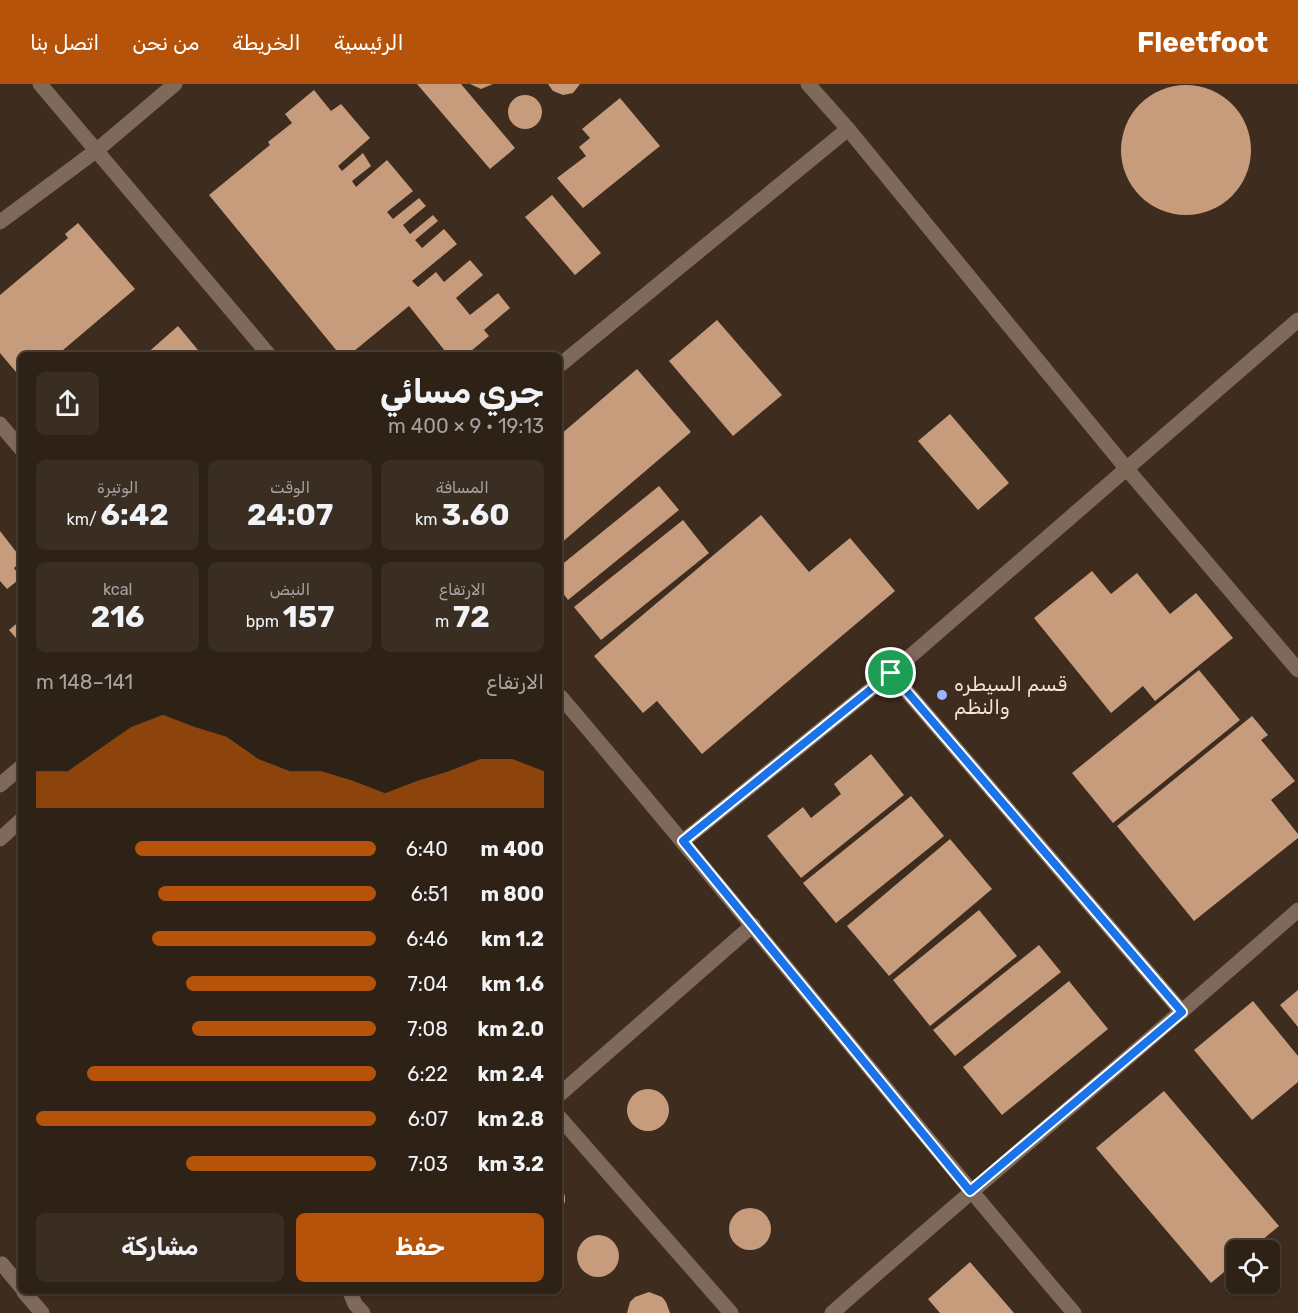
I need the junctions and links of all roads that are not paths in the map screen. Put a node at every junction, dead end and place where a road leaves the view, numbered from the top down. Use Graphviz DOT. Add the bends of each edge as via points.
graph roads {
  1 [pos="40,84"];
  2 [pos="175,84"];
  3 [pos="808,84"];
  4 [pos="848,129"];
  5 [pos="97,150"];
  6 [pos="0,222"];
  7 [pos="1298,320"];
  8 [pos="267,352"];
  9 [pos="562,363"];
  10 [pos="0,424"];
  11 [pos="18,445"];
  12 [pos="1126,468"];
  13 [pos="1298,670"];
  14 [pos="891,673"];
  15 [pos="562,698"];
  16 [pos="18,770"];
  17 [pos="0,785"];
  18 [pos="18,823"];
  19 [pos="0,838"];
  20 [pos="683,841"];
  21 [pos="1298,910"];
  22 [pos="753,925"];
  23 [pos="1182,1012"];
  24 [pos="562,1092"];
  25 [pos="562,1120"];
  26 [pos="970,1191"];
  27 [pos="0,1265"];
  28 [pos="18,1283"];
  29 [pos="26,1294"];
  30 [pos="352,1294"];
  31 [pos="42,1313"];
  32 [pos="363,1313"];
  33 [pos="730,1313"];
  34 [pos="832,1313"];
  35 [pos="1074,1313"];
  1 -- 5 [label="street"];
  2 -- 5 [label="street"];
  3 -- 4 [label="street"];
  4 -- 9 [label="street"];
  4 -- 12 [label="street"];
  5 -- 6 [label="street"];
  5 -- 8 [label="street"];
  7 -- 12 [label="street"];
  10 -- 11 [label="street"];
  12 -- 13 [label="street"];
  12 -- 14 [label="street"];
  14 -- 20 [label="street"];
  14 -- 23 [label="street"];
  15 -- 20 [label="street"];
  16 -- 17 [label="street"];
  18 -- 19 [label="street"];
  20 -- 22 [label="street"];
  21 -- 23 [label="street"];
  22 -- 24 [label="street"];
  22 -- 26 [label="street"];
  23 -- 26 [label="street"];
  25 -- 33 [label="street"];
  26 -- 34 [label="street"];
  26 -- 35 [label="street"];
  27 -- 28 [label="street"];
  29 -- 31 [label="street"];
  30 -- 32 [label="street"];
}
